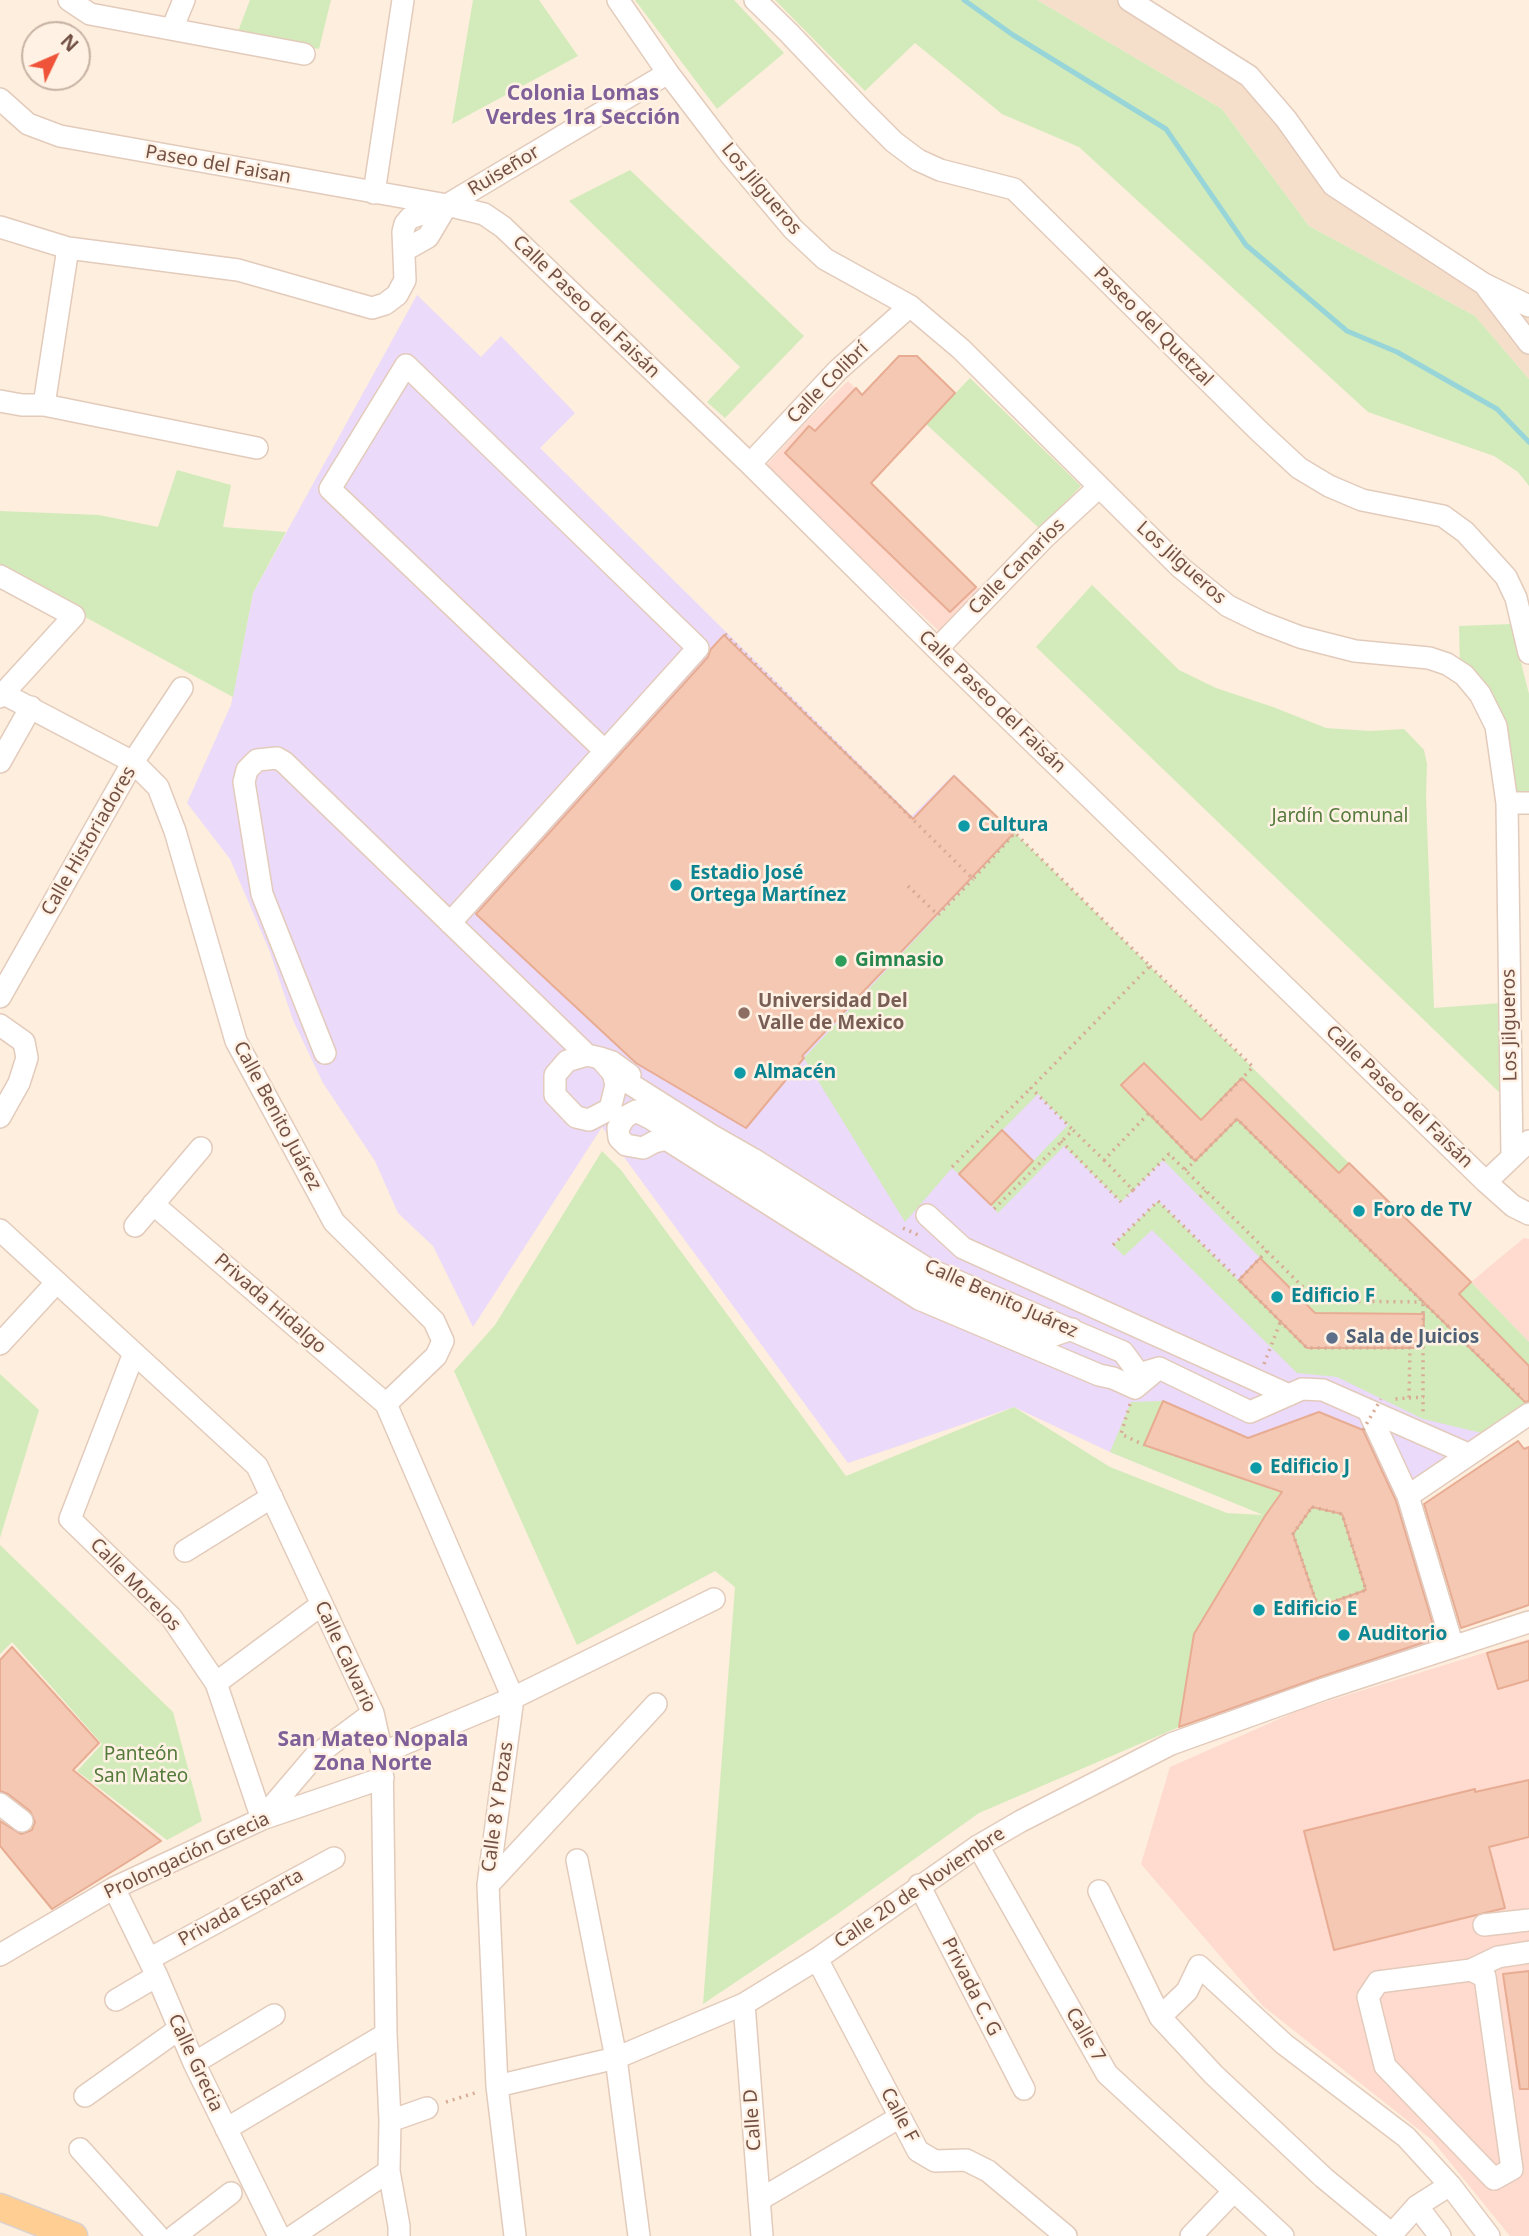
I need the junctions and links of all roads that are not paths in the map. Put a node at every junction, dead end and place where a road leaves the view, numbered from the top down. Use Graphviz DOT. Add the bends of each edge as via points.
graph roads {
  1 [pos="69,0"];
  2 [pos="184,0"];
  3 [pos="403,0"];
  4 [pos="618,0"];
  5 [pos="755,0"];
  6 [pos="1129,0"];
  7 [pos="172,29"];
  8 [pos="304,54"];
  9 [pos="668,73"];
  10 [pos="0,99"];
  11 [pos="374,193"];
  12 [pos="447,205"];
  13 [pos="0,227"];
  14 [pos="68,248"];
  15 [pos="1484,284"];
  16 [pos="910,306"];
  17 [pos="1529,306"];
  18 [pos="1529,343"];
  19 [pos="0,401"];
  20 [pos="44,405"];
  21 [pos="257,448"];
  22 [pos="750,464"];
  23 [pos="1099,487"];
  24 [pos="0,576"];
  25 [pos="937,649"];
  26 [pos="1529,653"];
  27 [pos="182,688"];
  28 [pos="1,694"];
  29 [pos="32,707"];
  30 [pos="604,750"];
  31 [pos="0,761"];
  32 [pos="133,762"];
  33 [pos="1507,803"];
  34 [pos="1529,803"];
  35 [pos="450,923"];
  36 [pos="0,997"];
  37 [pos="0,1025"];
  38 [pos="324,1053"];
  39 [pos="604,1068"];
  40 [pos="0,1117"];
  41 [pos="611,1119"];
  42 [pos="1529,1140"];
  43 [pos="201,1149"];
  44 [pos="1512,1157"];
  45 [pos="1486,1182"];
  46 [pos="153,1204"];
  47 [pos="1529,1214"];
  48 [pos="927,1215"];
  49 [pos="135,1226"];
  50 [pos="2,1237"];
  51 [pos="56,1283"];
  52 [pos="1072,1329"];
  53 [pos="0,1344"];
  54 [pos="1123,1352"];
  55 [pos="134,1353"];
  56 [pos="1159,1368"];
  57 [pos="1113,1378"];
  58 [pos="1289,1395"];
  59 [pos="386,1404"];
  60 [pos="1524,1405"];
  61 [pos="1371,1413"];
  62 [pos="1446,1444"];
  63 [pos="1468,1454"];
  64 [pos="1415,1491"];
  65 [pos="272,1497"];
  66 [pos="184,1551"];
  67 [pos="714,1599"];
  68 [pos="321,1605"];
  69 [pos="1529,1622"];
  70 [pos="1453,1647"];
  71 [pos="216,1683"];
  72 [pos="513,1698"];
  73 [pos="656,1704"];
  74 [pos="373,1713"];
  75 [pos="382,1753"];
  76 [pos="383,1778"];
  77 [pos="0,1804"];
  78 [pos="262,1819"];
  79 [pos="22,1821"];
  80 [pos="978,1846"];
  81 [pos="334,1858"];
  82 [pos="577,1860"];
  83 [pos="488,1885"];
  84 [pos="919,1885"];
  85 [pos="114,1888"];
  86 [pos="1099,1891"];
  87 [pos="1529,1920"];
  88 [pos="1484,1925"];
  89 [pos="1529,1952"];
  90 [pos="0,1955"];
  91 [pos="817,1959"];
  92 [pos="1529,1964"];
  93 [pos="153,1967"];
  94 [pos="1478,1973"];
  95 [pos="116,2000"];
  96 [pos="744,2004"];
  97 [pos="274,2015"];
  98 [pos="1160,2017"];
  99 [pos="179,2029"];
  100 [pos="386,2034"];
  101 [pos="616,2058"];
  102 [pos="194,2063"];
  103 [pos="497,2086"];
  104 [pos="1024,2089"];
  105 [pos="85,2096"];
  106 [pos="427,2108"];
  107 [pos="900,2117"];
  108 [pos="390,2120"];
  109 [pos="226,2129"];
  110 [pos="80,2149"];
  111 [pos="389,2171"];
  112 [pos="1450,2185"];
  113 [pos="1233,2192"];
  114 [pos="230,2193"];
  115 [pos="759,2200"];
  116 [pos="1417,2206"];
  117 [pos="0,2207"];
  118 [pos="74,2236"];
  119 [pos="158,2236"];
  120 [pos="175,2236"];
  121 [pos="279,2236"];
  122 [pos="293,2236"];
  123 [pos="399,2236"];
  124 [pos="515,2236"];
  125 [pos="639,2236"];
  126 [pos="762,2236"];
  127 [pos="1066,2236"];
  128 [pos="1191,2236"];
  129 [pos="1283,2236"];
  130 [pos="1440,2236"];
  131 [pos="1489,2236"];
  1 -- 7 [label="street" via="90,14"];
  2 -- 7 [label="street"];
  3 -- 11 [label="street"];
  4 -- 9 [label="street, Los Jilgueros"];
  5 -- 26 [label="street, Paseo del Quetzal" via="894,142 918,160 1014,189 1299,468 1362,500 1443,516 1465,532 1506,577"];
  6 -- 15 [label="street" via="1249,76 1333,185"];
  7 -- 8 [label="street"];
  9 -- 12 [label="street, Ruiseñor"];
  9 -- 16 [label="street, Los Jilgueros" via="793,229 825,259"];
  10 -- 11 [label="street, Paseo del Faisan" via="28,124 60,136"];
  11 -- 12 [label="street, Paseo del Faisan"];
  12 -- 14 [label="street, Ruiseñor" via="405,224 405,280 397,295 372,308 238,270"];
  12 -- 22 [label="street, Calle Paseo del Faisán" via="484,214 503,227"];
  13 -- 14 [label="street"];
  14 -- 20 [label="street"];
  15 -- 17 [label="street"];
  15 -- 18 [label="street"];
  16 -- 22 [label="street, Calle Colibrí" via="838,370"];
  16 -- 23 [label="street, Los Jilgueros" via="961,349"];
  19 -- 20 [label="street"];
  20 -- 21 [label="street"];
  22 -- 25 [label="street, Calle Paseo del Faisán"];
  23 -- 25 [label="street, Calle Canarios"];
  23 -- 33 [label="street, Los Jilgueros" via="1180,567 1228,606 1300,637 1355,651 1429,659 1464,675 1496,726"];
  24 -- 28 [label="street" via="74,616"];
  25 -- 45 [label="street, Calle Paseo del Faisán"];
  27 -- 32 [label="street, Calle Historiadores"];
  28 -- 29 [label="street, Calle Benito Juárez"];
  29 -- 31 [label="street"];
  29 -- 32 [label="street, Calle Benito Juárez"];
  30 -- 30 [label="street" via="698,648 406,365 330,489"];
  30 -- 35 [label="street"];
  32 -- 36 [label="street, Calle Historiadores"];
  32 -- 59 [label="street, Calle Benito Juárez" via="158,787 175,831 236,1041 334,1222 434,1321 443,1341 436,1356"];
  33 -- 34 [label="street"];
  33 -- 44 [label="street, Los Jilgueros"];
  35 -- 38 [label="street, Calle Benito Juárez" via="284,762 257,760 247,770 245,791 262,894"];
  35 -- 39 [label="street, Calle Benito Juárez"];
  37 -- 40 [label="street" via="24,1042 27,1058"];
  39 -- 41 [label="street"];
  39 -- 41 [label="street" via="567,1061 555,1075 555,1095 576,1117"];
  39 -- 52 [label="street, Calle Benito Juárez" via="926,1268"];
  41 -- 52 [label="street" via="636,1111 650,1118 919,1286 1043,1339"];
  41 -- 57 [label="street" via="626,1145 643,1148 666,1139 919,1299"];
  42 -- 44 [label="street"];
  43 -- 46 [label="street"];
  44 -- 45 [label="street"];
  45 -- 47 [label="street, Calle Paseo del Faisán"];
  46 -- 49 [label="street"];
  46 -- 59 [label="street, Privada Hidalgo"];
  48 -- 58 [label="street" via="963,1248"];
  50 -- 51 [label="street, Calle Calvario"];
  51 -- 53 [label="street"];
  51 -- 55 [label="street, Calle Calvario"];
  52 -- 54 [label="street, Calle Benito Juárez"];
  54 -- 56 [label="street, Calle Benito Juárez" via="1139,1374"];
  54 -- 57 [label="street"];
  55 -- 65 [label="street, Calle Calvario" via="257,1466"];
  55 -- 71 [label="street, Calle Morelos" via="70,1519 171,1617"];
  56 -- 57 [label="street" via="1135,1388"];
  56 -- 58 [label="street, Calle Benito Juárez" via="1250,1412"];
  58 -- 61 [label="street, Calle Benito Juárez" via="1323,1390"];
  59 -- 72 [label="street"];
  60 -- 63 [label="street"];
  61 -- 62 [label="street, Calle Benito Juárez"];
  61 -- 64 [label="street"];
  62 -- 63 [label="street, Calle Benito Juárez"];
  62 -- 64 [label="street"];
  63 -- 64 [label="street"];
  64 -- 70 [label="street"];
  65 -- 66 [label="street"];
  65 -- 68 [label="street, Calle Calvario"];
  67 -- 72 [label="street"];
  68 -- 71 [label="street"];
  68 -- 74 [label="street, Calle Calvario"];
  69 -- 70 [label="street, Calle 20 de Noviembre"];
  70 -- 80 [label="street, Calle 20 de Noviembre" via="1171,1744"];
  71 -- 78 [label="street, Calle Morelos"];
  72 -- 75 [label="street"];
  72 -- 83 [label="street, Calle 8 Y Pozas"];
  73 -- 83 [label="street"];
  74 -- 75 [label="street, Calle Calvario"];
  74 -- 78 [label="street" via="315,1756"];
  75 -- 76 [label="street, Calle Calvario"];
  76 -- 78 [label="street, Prolongación Grecia"];
  76 -- 100 [label="street, Calle Calvario"];
  77 -- 79 [label="street"];
  78 -- 85 [label="street, Prolongación Grecia"];
  80 -- 84 [label="street, Calle 20 de Noviembre"];
  80 -- 113 [label="street, Calle 7" via="1107,2074"];
  81 -- 93 [label="street, Privada Esparta"];
  82 -- 101 [label="street"];
  83 -- 103 [label="street, Calle 8 Y Pozas"];
  84 -- 91 [label="street, Calle 20 de Noviembre"];
  84 -- 104 [label="street, Privada C. G"];
  85 -- 90 [label="street, Prolongación Grecia"];
  85 -- 93 [label="street, Calle Grecia"];
  86 -- 98 [label="street"];
  87 -- 88 [label="street"];
  89 -- 94 [label="street" via="1498,1957"];
  91 -- 96 [label="street, Calle 20 de Noviembre"];
  91 -- 107 [label="street, Calle F"];
  92 -- 94 [label="street"];
  93 -- 95 [label="street, Privada Esparta"];
  93 -- 99 [label="street, Calle Grecia"];
  94 -- 94 [label="street" via="1378,1982 1368,1997 1385,2066 1494,2179 1512,2169"];
  96 -- 101 [label="street, Calle 20 de Noviembre"];
  96 -- 115 [label="street, Calle D"];
  97 -- 102 [label="street"];
  98 -- 112 [label="street" via="1187,1991 1199,1966 1284,2044 1406,2137"];
  98 -- 116 [label="street" via="1314,2169 1392,2234"];
  99 -- 102 [label="street, Calle Grecia"];
  99 -- 105 [label="street"];
  100 -- 108 [label="street, Calle Calvario"];
  100 -- 109 [label="street"];
  101 -- 103 [label="street, Calle 20 de Noviembre"];
  101 -- 125 [label="street"];
  102 -- 109 [label="street, Calle Grecia"];
  103 -- 124 [label="street, Calle 8 Y Pozas"];
  106 -- 108 [label="street"];
  107 -- 115 [label="street"];
  107 -- 127 [label="street, Calle F" via="918,2151 935,2161 966,2160 988,2171"];
  108 -- 111 [label="street, Calle Calvario"];
  109 -- 121 [label="street, Calle Grecia"];
  110 -- 119 [label="street"];
  111 -- 122 [label="street"];
  111 -- 123 [label="street, Calle Calvario"];
  112 -- 116 [label="street"];
  112 -- 131 [label="street"];
  113 -- 128 [label="street"];
  113 -- 129 [label="street, Calle 7"];
  114 -- 120 [label="street"];
  115 -- 126 [label="street, Calle D"];
  116 -- 130 [label="street"];
  117 -- 118 [label="main road"];
}
